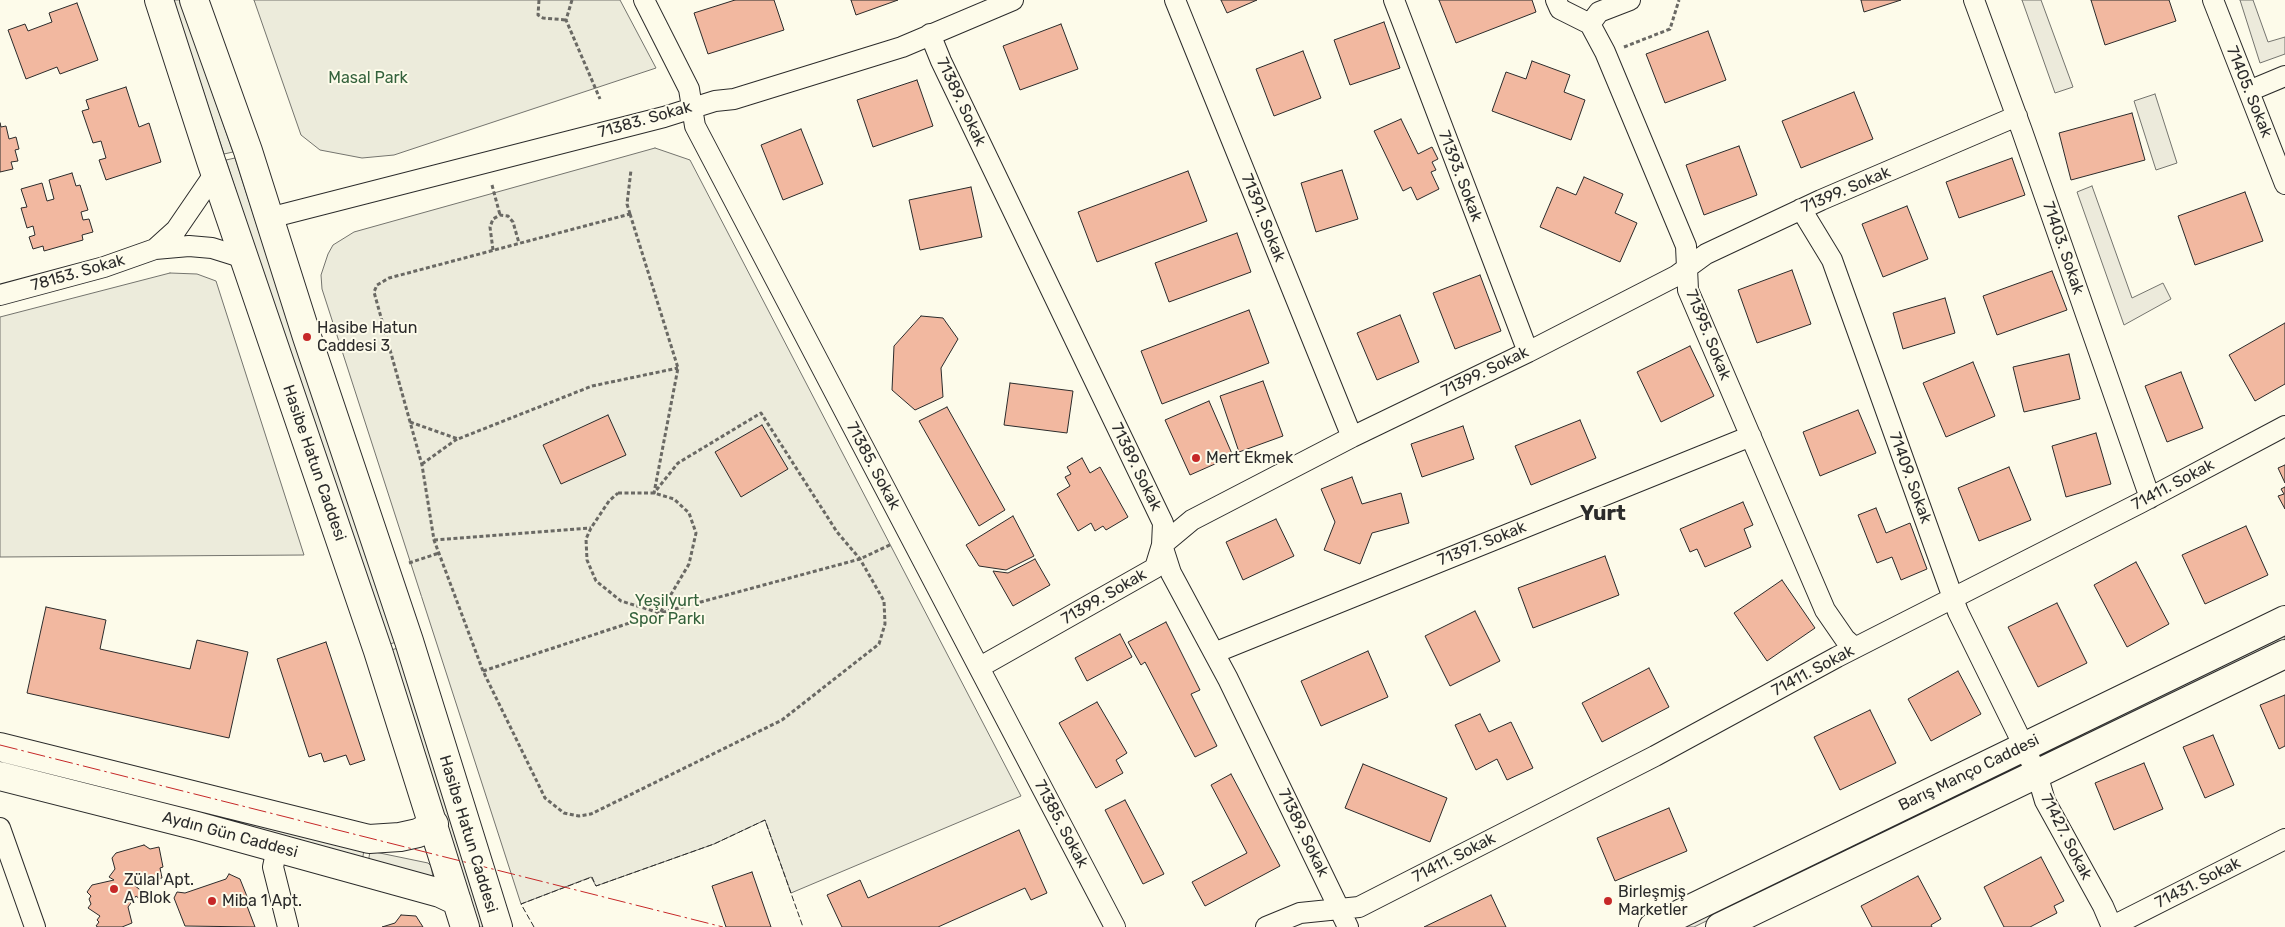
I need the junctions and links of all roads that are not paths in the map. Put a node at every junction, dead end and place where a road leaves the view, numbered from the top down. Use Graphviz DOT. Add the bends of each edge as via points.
graph roads {
  1 [pos="159,0"];
  2 [pos="194,0"];
  3 [pos="644,0"];
  4 [pos="1013,0"];
  5 [pos="1175,0"];
  6 [pos="1394,0"];
  7 [pos="1556,0"];
  8 [pos="1630,0"];
  9 [pos="1974,0"];
  10 [pos="2212,0"];
  11 [pos="1590,24"];
  12 [pos="930,34"];
  13 [pos="2285,76"];
  14 [pos="2249,91"];
  15 [pos="692,107"];
  16 [pos="2017,116"];
  17 [pos="214,172"];
  18 [pos="2285,184"];
  19 [pos="1801,209"];
  20 [pos="269,218"];
  21 [pos="155,250"];
  22 [pos="244,258"];
  23 [pos="1687,268"];
  24 [pos="0,295"];
  25 [pos="1528,352"];
  26 [pos="2285,426"];
  27 [pos="1751,436"];
  28 [pos="1352,437"];
  29 [pos="2150,498"];
  30 [pos="1162,545"];
  31 [pos="1953,598"];
  32 [pos="2285,620"];
  33 [pos="1856,648"];
  34 [pos="1214,653"];
  35 [pos="2285,654"];
  36 [pos="980,667"];
  37 [pos="2023,746"];
  38 [pos="0,747"];
  39 [pos="2036,774"];
  40 [pos="0,776"];
  41 [pos="434,824"];
  42 [pos="0,828"];
  43 [pos="2285,840"];
  44 [pos="277,848"];
  45 [pos="457,901"];
  46 [pos="1339,909"];
  47 [pos="35,927"];
  48 [pos="288,927"];
  49 [pos="466,927"];
  50 [pos="498,927"];
  51 [pos="1115,927"];
  52 [pos="1266,927"];
  53 [pos="1348,927"];
  54 [pos="1653,927"];
  55 [pos="1720,927"];
  56 [pos="2112,927"];
  1 -- 17 [label="main road, Hasibe Hatun Caddesi"];
  2 -- 20 [label="main road, Hasibe Hatun Caddesi"];
  3 -- 15 [label="street, 71385. Sokak" via="689,89"];
  4 -- 12 [label="street, 71383. Sokak"];
  5 -- 28 [label="street, 71391. Sokak"];
  6 -- 25 [label="street, 71393. Sokak"];
  7 -- 11 [label="street" via="1560,9"];
  8 -- 11 [label="street" via="1599,12"];
  9 -- 16 [label="street, 71403. Sokak"];
  10 -- 14 [label="street, 71405. Sokak"];
  11 -- 23 [label="street, 71395. Sokak" via="1606,52 1686,246"];
  12 -- 15 [label="street, 71383. Sokak" via="902,47 734,99"];
  12 -- 30 [label="street, 71389. Sokak" via="1163,523"];
  13 -- 14 [label="street"];
  14 -- 18 [label="street, 71405. Sokak"];
  15 -- 20 [label="street, 71383. Sokak" via="664,117"];
  15 -- 36 [label="street, 71385. Sokak" via="695,126"];
  16 -- 19 [label="street, 71399. Sokak"];
  16 -- 29 [label="street, 71403. Sokak"];
  17 -- 21 [label="street, 78153. Sokak" via="176,230"];
  17 -- 22 [label="main road, Hasibe Hatun Caddesi"];
  19 -- 23 [label="street, 71399. Sokak" via="1706,254"];
  19 -- 31 [label="street, 71409. Sokak" via="1832,260"];
  20 -- 50 [label="main road, Hasibe Hatun Caddesi" via="409,641"];
  21 -- 22 [label="street, 78153. Sokak" via="189,246 212,248"];
  21 -- 24 [label="street, 78153. Sokak" via="104,268"];
  22 -- 41 [label="main road, Hasibe Hatun Caddesi"];
  23 -- 25 [label="street, 71399. Sokak"];
  23 -- 27 [label="street, 71395. Sokak" via="1688,290"];
  25 -- 28 [label="street, 71399. Sokak"];
  26 -- 29 [label="street, 71411. Sokak"];
  27 -- 33 [label="street, 71395. Sokak" via="1825,610 1845,639"];
  27 -- 34 [label="street, 71397. Sokak"];
  28 -- 30 [label="street, 71399. Sokak" via="1192,520"];
  29 -- 31 [label="street, 71411. Sokak"];
  30 -- 34 [label="street, 71389. Sokak" via="1171,573"];
  30 -- 36 [label="street, 71399. Sokak" via="1155,568"];
  31 -- 33 [label="street, 71411. Sokak"];
  31 -- 37 [label="street, 71409. Sokak"];
  32 -- 37 [label="main road, Barış Manço Caddesi"];
  33 -- 46 [label="street, 71411. Sokak" via="1655,756 1359,907"];
  34 -- 46 [label="street, 71389. Sokak"];
  35 -- 39 [label="main road, Barış Manço Caddesi"];
  36 -- 51 [label="street, 71385. Sokak"];
  37 -- 39 [label="street, 71427. Sokak"];
  37 -- 54 [label="main road, Barış Manço Caddesi"];
  38 -- 41 [label="main road, Aydın Gün Caddesi" via="369,839 418,833"];
  39 -- 55 [label="main road, Barış Manço Caddesi"];
  39 -- 56 [label="street, 71427. Sokak" via="2045,801"];
  40 -- 44 [label="main road, Aydın Gün Caddesi"];
  41 -- 45 [label="main road, Hasibe Hatun Caddesi"];
  42 -- 47 [label="street"];
  43 -- 56 [label="street, 71431. Sokak"];
  44 -- 45 [label="main road, Aydın Gün Caddesi" via="440,893"];
  44 -- 48 [label="street" via="273,867"];
  45 -- 49 [label="main road, Hasibe Hatun Caddesi"];
  46 -- 52 [label="street, 71411. Sokak" via="1300,913"];
  46 -- 53 [label="street, 71389. Sokak"];
}
